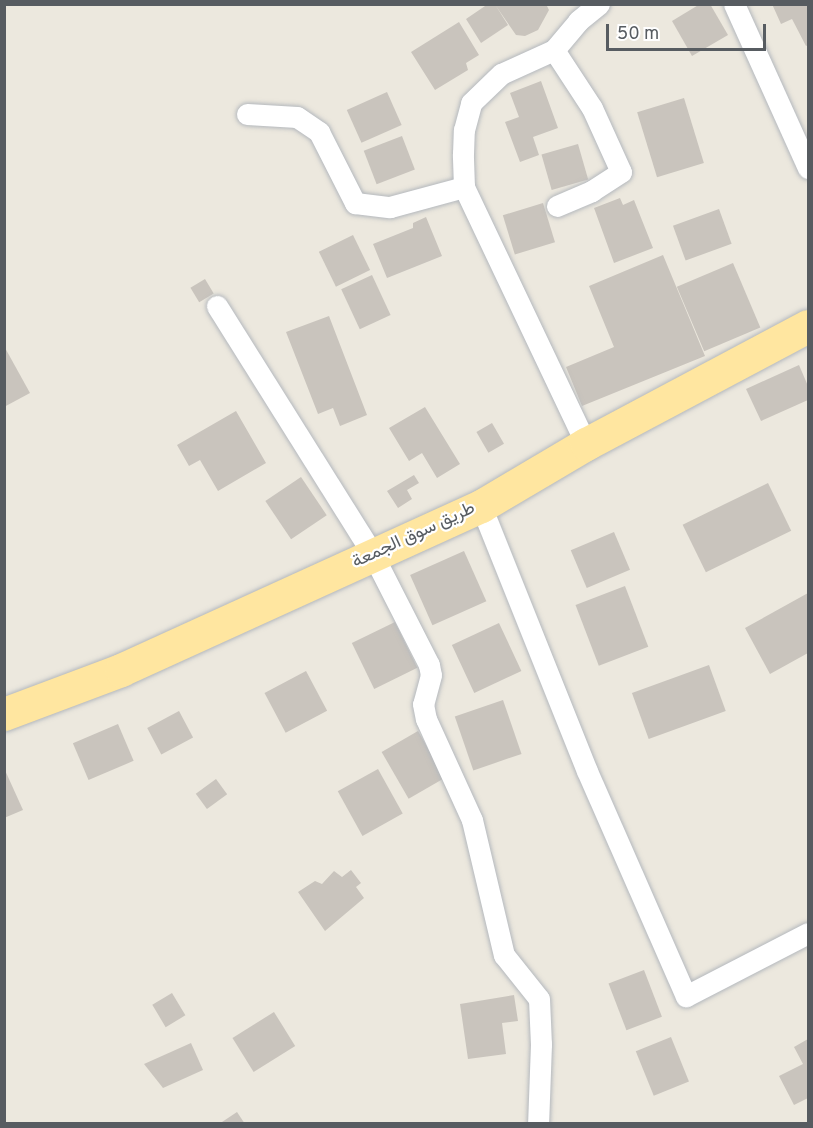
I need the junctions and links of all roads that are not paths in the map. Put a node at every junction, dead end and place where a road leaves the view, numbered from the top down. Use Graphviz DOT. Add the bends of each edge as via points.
graph roads {
  1 [pos="600,4"];
  2 [pos="734,4"];
  3 [pos="554,50"];
  4 [pos="247,114"];
  5 [pos="808,168"];
  6 [pos="464,187"];
  7 [pos="557,206"];
  8 [pos="217,306"];
  9 [pos="808,326"];
  10 [pos="586,444"];
  11 [pos="481,506"];
  12 [pos="373,555"];
  13 [pos="4,714"];
  14 [pos="808,933"];
  15 [pos="538,1124"];
  1 -- 3 [label="street" via="578,21"];
  2 -- 5 [label="street"];
  3 -- 6 [label="street" via="501,74 471,104 464,130"];
  3 -- 7 [label="street" via="592,108 621,172 592,191"];
  4 -- 6 [label="street" via="297,117 319,132 355,203 390,207"];
  6 -- 10 [label="street"];
  8 -- 12 [label="street"];
  9 -- 10 [label="main road, طريق سوق الجمعة"];
  10 -- 11 [label="main road, طريق سوق الجمعة"];
  11 -- 12 [label="main road, طريق سوق الجمعة"];
  11 -- 14 [label="street" via="587,771 686,996"];
  12 -- 13 [label="main road, طريق سوق الجمعة" via="121,670"];
  12 -- 15 [label="street" via="429,665 431,675 423,705 426,719 472,820 504,955 539,999 542,1044"];
}
